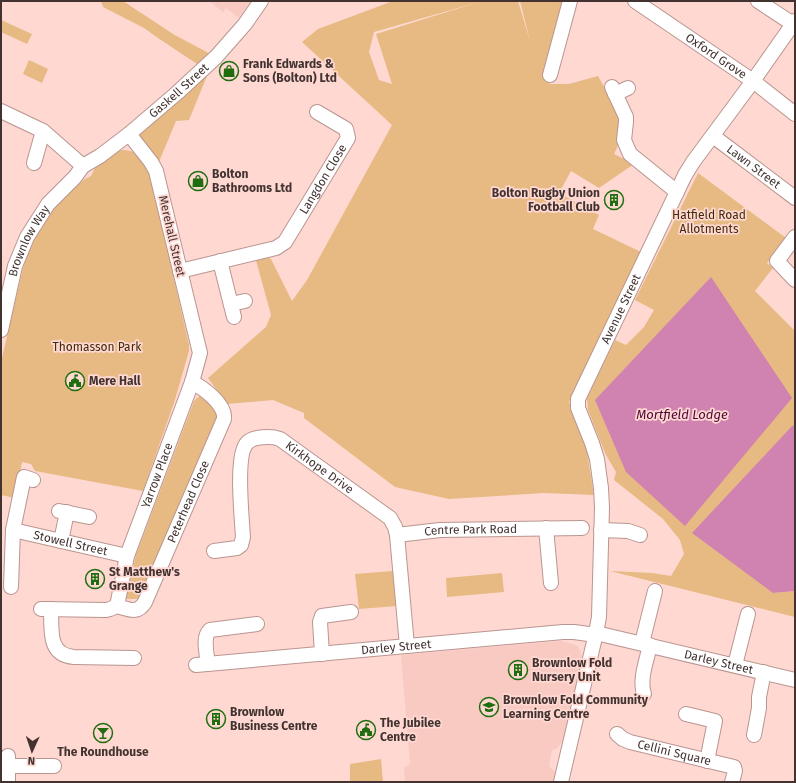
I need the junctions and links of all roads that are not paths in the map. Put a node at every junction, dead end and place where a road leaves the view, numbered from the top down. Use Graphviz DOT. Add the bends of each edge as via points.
graph roads {
  1 [pos="261,1"];
  2 [pos="570,1"];
  3 [pos="635,1"];
  4 [pos="758,1"];
  5 [pos="794,23"];
  6 [pos="550,75"];
  7 [pos="753,81"];
  8 [pos="628,88"];
  9 [pos="1,111"];
  10 [pos="314,114"];
  11 [pos="795,114"];
  12 [pos="43,131"];
  13 [pos="129,134"];
  14 [pos="713,136"];
  15 [pos="33,155"];
  16 [pos="83,166"];
  17 [pos="677,192"];
  18 [pos="795,198"];
  19 [pos="795,237"];
  20 [pos="220,261"];
  21 [pos="180,271"];
  22 [pos="795,280"];
  23 [pos="244,301"];
  24 [pos="1,330"];
  25 [pos="200,346"];
  26 [pos="192,382"];
  27 [pos="33,480"];
  28 [pos="89,517"];
  29 [pos="546,528"];
  30 [pos="582,528"];
  31 [pos="13,530"];
  32 [pos="601,530"];
  33 [pos="640,534"];
  34 [pos="397,535"];
  35 [pos="61,541"];
  36 [pos="214,551"];
  37 [pos="127,556"];
  38 [pos="551,583"];
  39 [pos="12,587"];
  40 [pos="656,591"];
  41 [pos="117,606"];
  42 [pos="351,612"];
  43 [pos="748,614"];
  44 [pos="257,624"];
  45 [pos="596,634"];
  46 [pos="646,644"];
  47 [pos="407,646"];
  48 [pos="322,654"];
  49 [pos="127,662"];
  50 [pos="735,665"];
  51 [pos="764,672"];
  52 [pos="795,680"];
  53 [pos="644,694"];
  54 [pos="686,714"];
  55 [pos="617,734"];
  56 [pos="754,735"];
  57 [pos="707,761"];
  58 [pos="54,766"];
  59 [pos="8,782"];
  60 [pos="560,782"];
  61 [pos="732,782"];
  1 -- 13 [label="street, Gaskell Street" via="216,56"];
  2 -- 6 [label="street"];
  3 -- 7 [label="street, Oxford Grove"];
  4 -- 5 [label="street"];
  5 -- 7 [label="street, Avenue Street"];
  7 -- 11 [label="street, Oxford Grove"];
  7 -- 14 [label="street, Avenue Street"];
  8 -- 17 [label="street" via="613,90 626,117 624,140 630,154"];
  9 -- 12 [label="street"];
  10 -- 20 [label="street, Langdon Close" via="346,129 348,138 285,242 267,253"];
  12 -- 15 [label="street"];
  12 -- 16 [label="street"];
  13 -- 16 [label="street, Gaskell Street"];
  13 -- 21 [label="street, Merehall Street" via="156,171"];
  14 -- 17 [label="street, Avenue Street" via="693,162"];
  14 -- 18 [label="street, Lawn Street"];
  16 -- 24 [label="street, Brownlow Way" via="48,204 27,237 15,266"];
  17 -- 32 [label="street, Avenue Street" via="578,399 578,408 597,459 602,499"];
  19 -- 22 [label="street" via="777,261"];
  20 -- 21 [label="street, Langdon Close"];
  20 -- 23 [label="street" via="232,310"];
  21 -- 25 [label="street, Merehall Street"];
  25 -- 26 [label="street, Yarrow Place" via="200,359"];
  26 -- 37 [label="street, Yarrow Place"];
  26 -- 41 [label="street, Peterhead Close" via="204,389 221,407 224,419 145,602 141,608 133,610"];
  27 -- 31 [label="street" via="24,478"];
  28 -- 35 [label="street" via="63,512"];
  29 -- 30 [label="street, Centre Park Road"];
  29 -- 34 [label="street, Centre Park Road" via="440,530"];
  29 -- 38 [label="street"];
  31 -- 35 [label="street, Stowell Street"];
  31 -- 39 [label="street"];
  32 -- 33 [label="street"];
  32 -- 45 [label="street, Avenue Street"];
  34 -- 36 [label="street, Kirkhope Drive" via="390,518 285,442 277,438 257,439 247,443 242,456 242,542 237,548"];
  34 -- 47 [label="street, Kirkhope Drive"];
  35 -- 37 [label="street, Stowell Street"];
  37 -- 41 [label="street, Yarrow Place"];
  40 -- 46 [label="street"];
  41 -- 49 [label="street" via="106,610 46,609 52,640 60,652 74,657"];
  42 -- 48 [label="street" via="322,616"];
  43 -- 50 [label="street"];
  44 -- 48 [label="street, Darley Street" via="207,632 202,665"];
  45 -- 46 [label="street, Darley Street"];
  45 -- 47 [label="street, Darley Street" via="563,632"];
  45 -- 60 [label="street, Avenue Street"];
  46 -- 50 [label="street, Darley Street"];
  46 -- 53 [label="street" via="642,678"];
  47 -- 48 [label="street, Darley Street"];
  50 -- 51 [label="street, Darley Street"];
  51 -- 52 [label="street, Darley Street"];
  51 -- 56 [label="street"];
  54 -- 57 [label="street" via="715,721"];
  55 -- 57 [label="street, Cellini Square" via="630,742"];
  57 -- 61 [label="street, Cellini Square" via="734,767"];
  58 -- 59 [label="street" via="8,761"];
}
